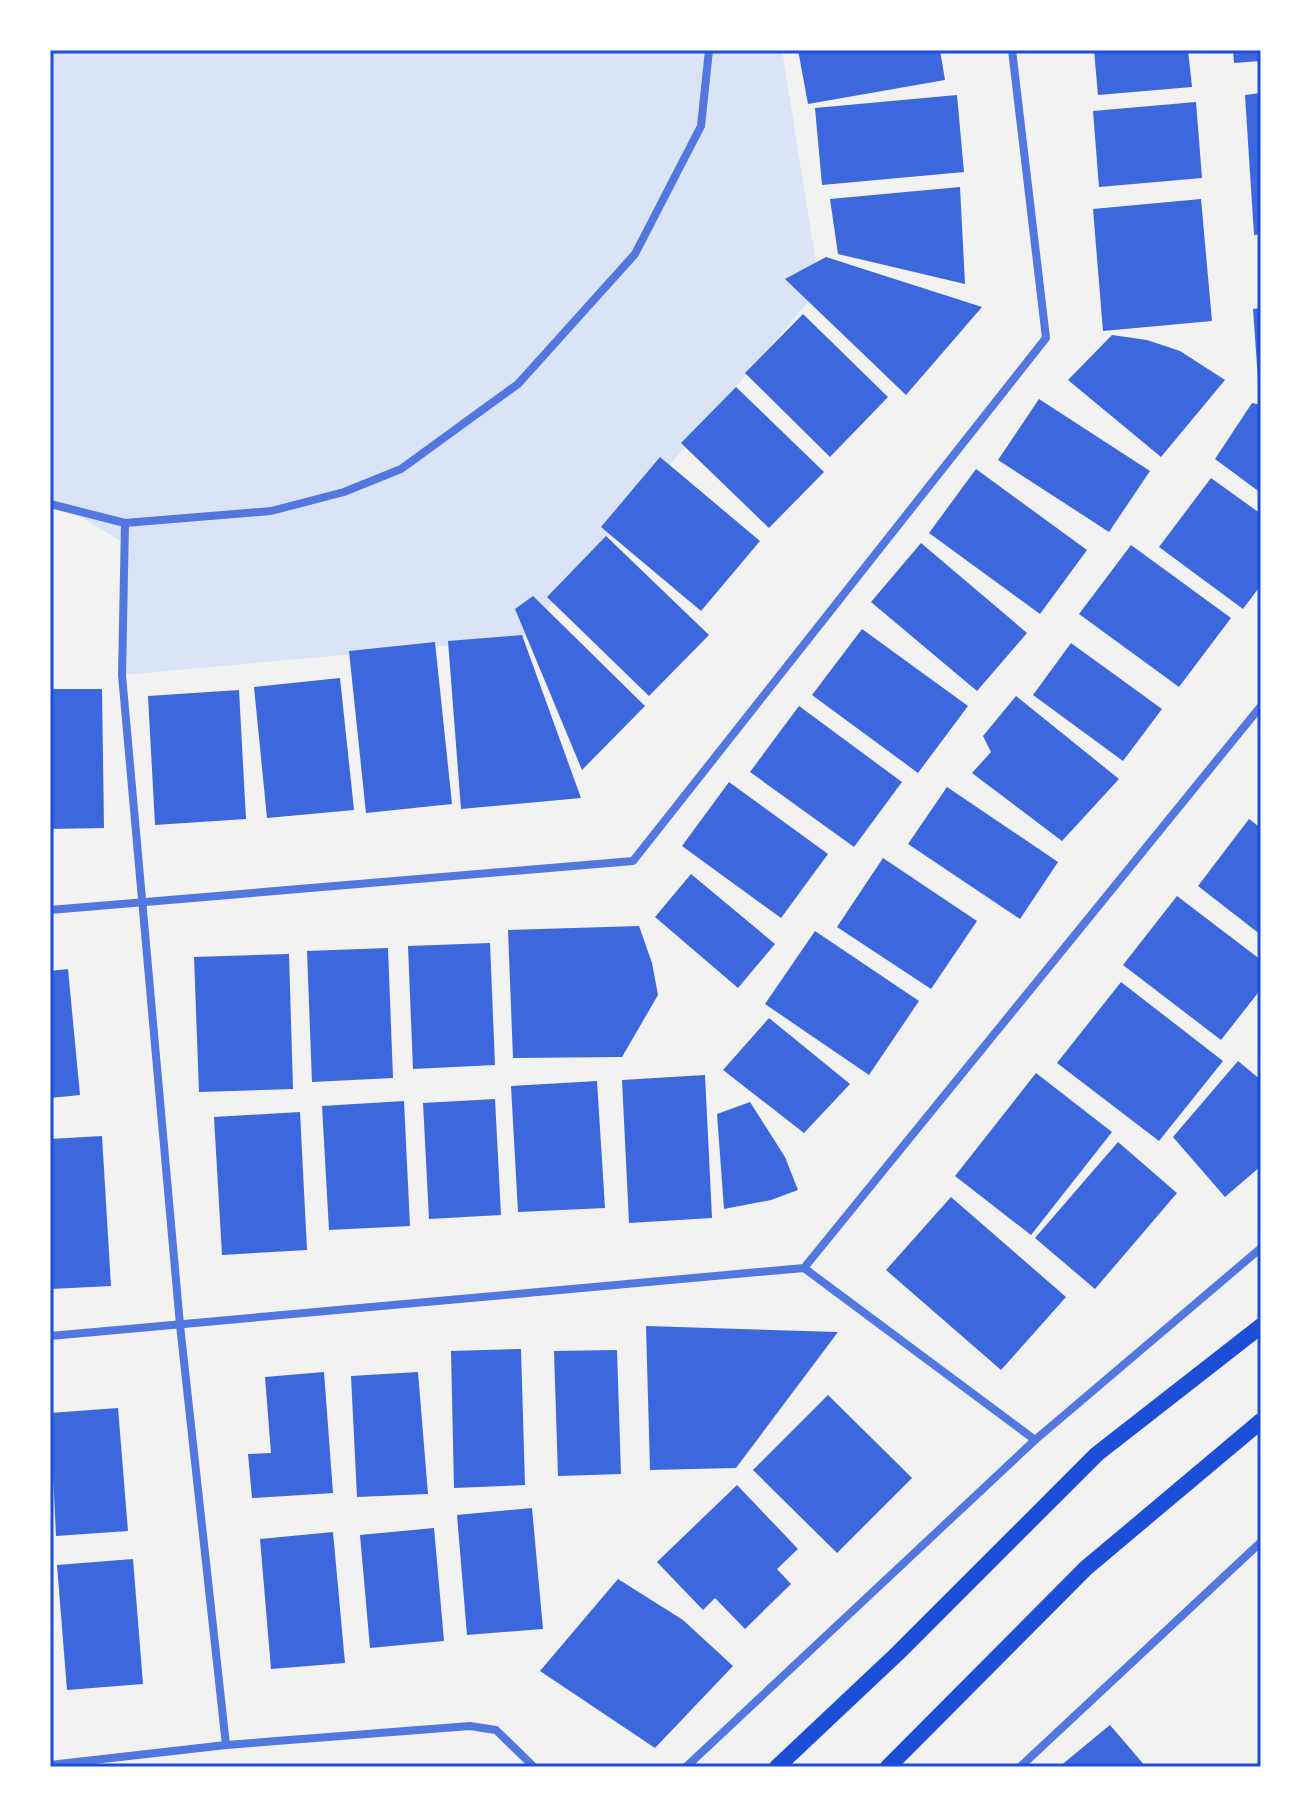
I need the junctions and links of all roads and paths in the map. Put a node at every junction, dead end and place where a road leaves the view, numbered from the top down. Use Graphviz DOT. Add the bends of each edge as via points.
graph roads {
  1 [pos="709,50"];
  2 [pos="1012,50"];
  3 [pos="50,504"];
  4 [pos="125,523"];
  5 [pos="1261,706"];
  6 [pos="144,902"];
  7 [pos="50,910"];
  8 [pos="1261,1248"];
  9 [pos="804,1268"];
  10 [pos="180,1325"];
  11 [pos="1261,1326"];
  12 [pos="50,1336"];
  13 [pos="1261,1421"];
  14 [pos="1035,1440"];
  15 [pos="1261,1542"];
  16 [pos="226,1745"];
  17 [pos="50,1765"];
  18 [pos="534,1767"];
  19 [pos="686,1767"];
  20 [pos="777,1767"];
  21 [pos="888,1767"];
  22 [pos="1020,1767"];
  1 -- 4 [label="street" via="701,126 635,254 518,384 401,469 344,492 271,511"];
  2 -- 6 [label="street" via="1046,338 633,861"];
  3 -- 4 [label="street"];
  4 -- 6 [label="street" via="122,675"];
  5 -- 9 [label="street"];
  6 -- 7 [label="street"];
  6 -- 10 [label="street"];
  8 -- 14 [label="street"];
  9 -- 10 [label="street"];
  9 -- 14 [label="street"];
  10 -- 12 [label="street"];
  10 -- 16 [label="street"];
  11 -- 20 [label="main road" via="1097,1454"];
  13 -- 21 [label="main road" via="1086,1568"];
  14 -- 19 [label="street"];
  15 -- 22 [label="street"];
  16 -- 17 [label="street"];
  16 -- 18 [label="street" via="470,1726 496,1730"];
}
